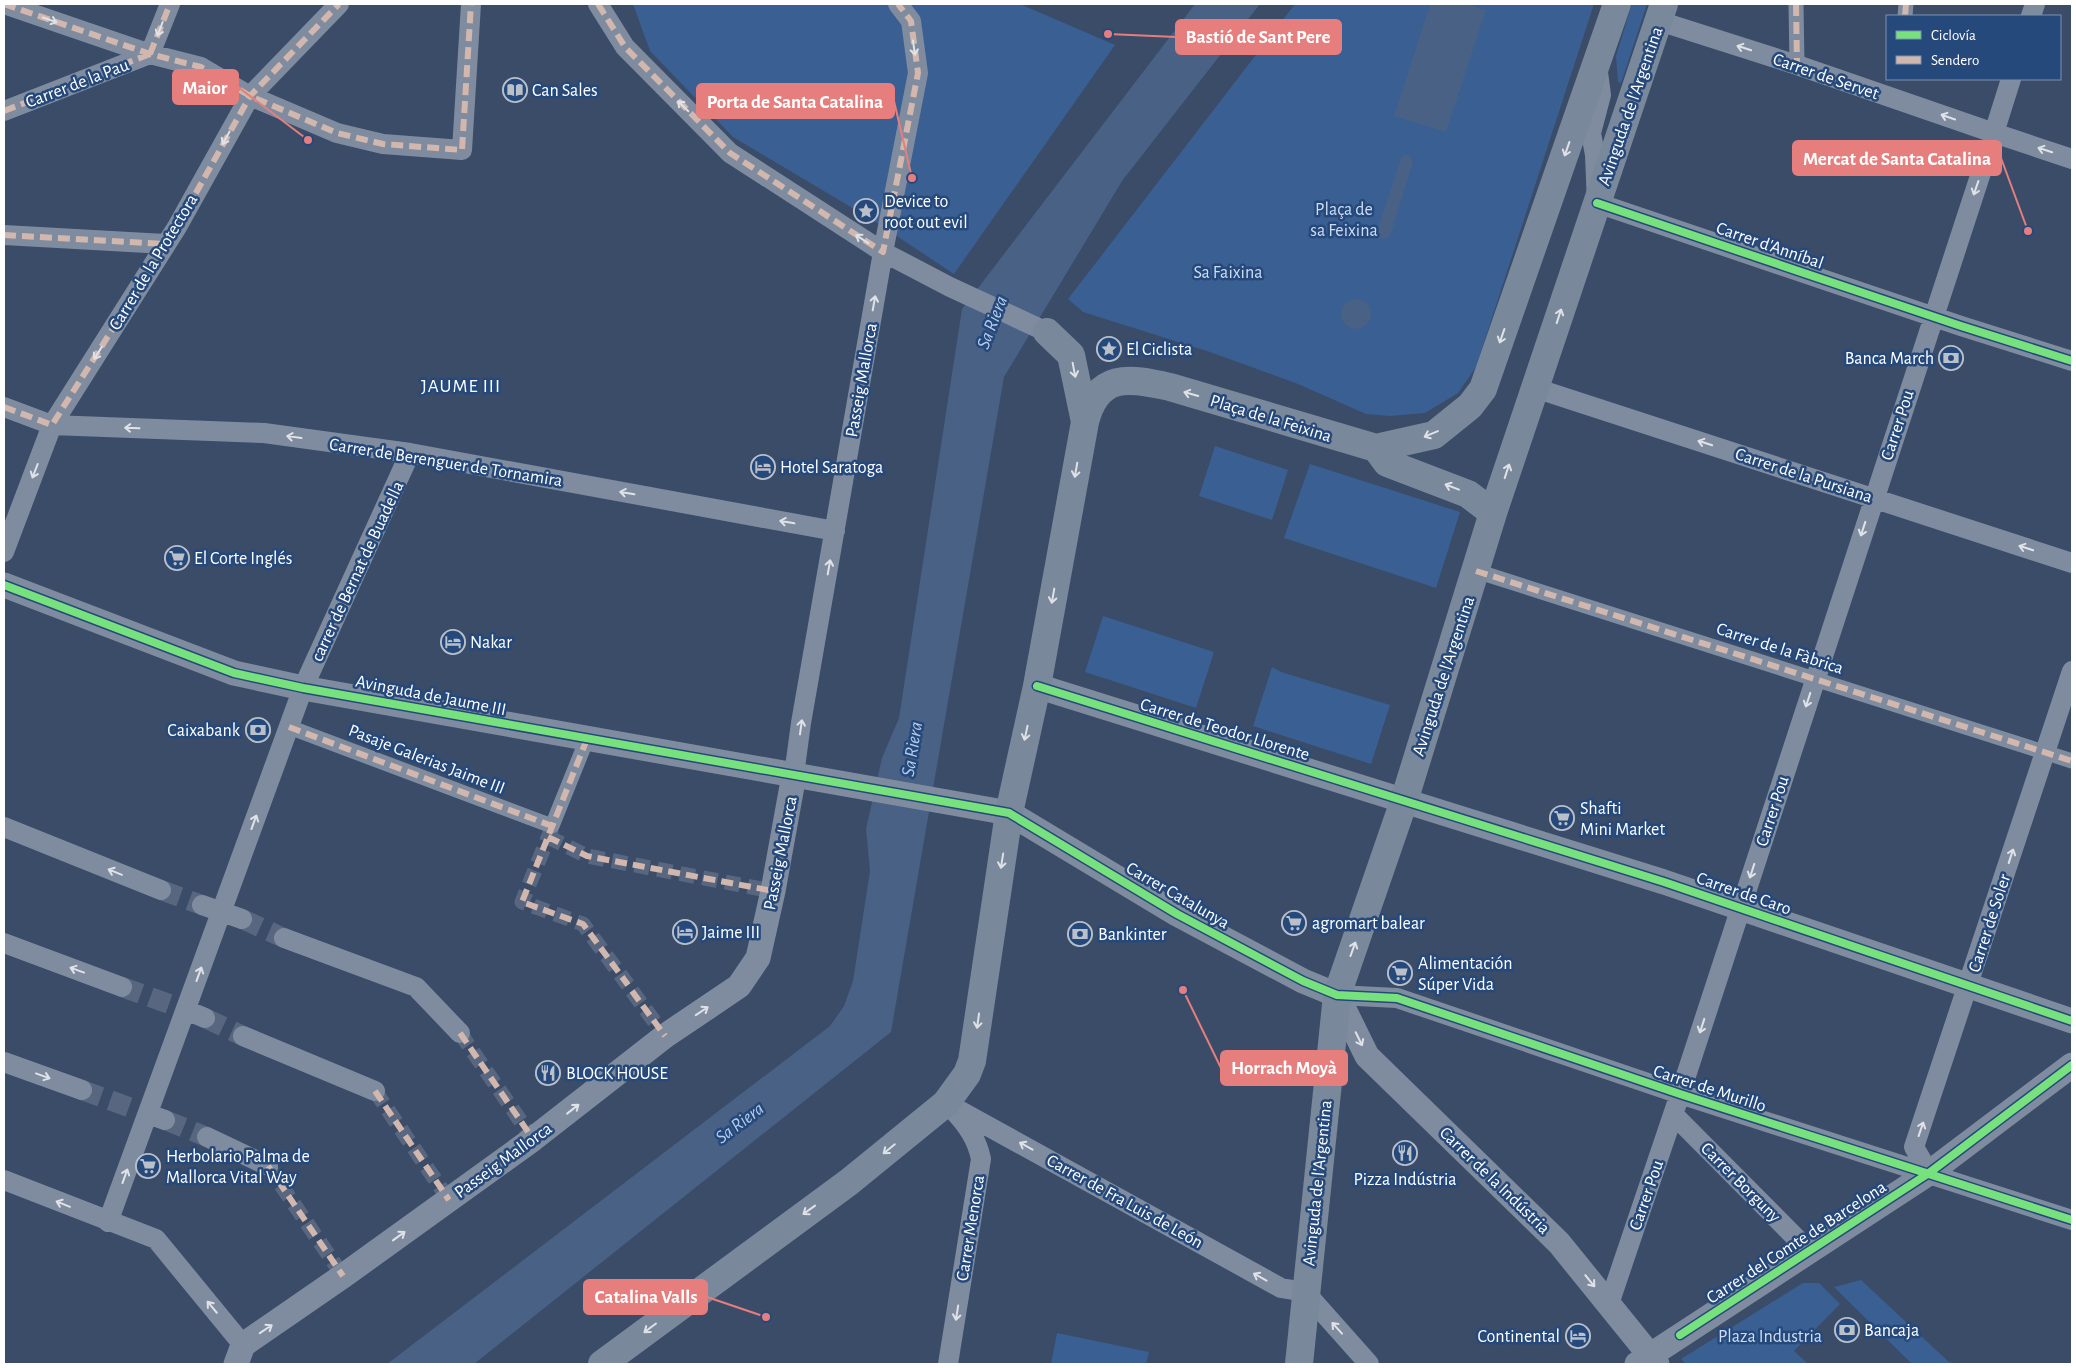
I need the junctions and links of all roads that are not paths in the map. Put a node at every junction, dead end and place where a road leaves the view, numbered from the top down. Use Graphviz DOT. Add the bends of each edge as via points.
graph roads {
  1 [pos="4,4"];
  2 [pos="170,4"];
  3 [pos="339,4"];
  4 [pos="471,4"];
  5 [pos="598,4"];
  6 [pos="898,4"];
  7 [pos="1617,4"];
  8 [pos="1796,4"];
  9 [pos="1662,12"];
  10 [pos="150,54"];
  11 [pos="1596,64"];
  12 [pos="1797,65"];
  13 [pos="2011,80"];
  14 [pos="250,96"];
  15 [pos="4,111"];
  16 [pos="1994,133"];
  17 [pos="2072,159"];
  18 [pos="1597,203"];
  19 [pos="4,235"];
  20 [pos="166,244"];
  21 [pos="883,252"];
  22 [pos="1933,316"];
  23 [pos="1047,332"];
  24 [pos="2072,361"];
  25 [pos="1535,388"];
  26 [pos="4,407"];
  27 [pos="1084,422"];
  28 [pos="52,425"];
  29 [pos="1376,448"];
  30 [pos="410,453"];
  31 [pos="1873,498"];
  32 [pos="1493,513"];
  33 [pos="835,531"];
  34 [pos="4,552"];
  35 [pos="2072,563"];
  36 [pos="1476,571"];
  37 [pos="4,585"];
  38 [pos="2072,671"];
  39 [pos="1815,678"];
  40 [pos="1037,686"];
  41 [pos="303,688"];
  42 [pos="289,727"];
  43 [pos="587,739"];
  44 [pos="2046,752"];
  45 [pos="2072,760"];
  46 [pos="794,776"];
  47 [pos="1404,801"];
  48 [pos="1009,813"];
  49 [pos="4,827"];
  50 [pos="160,890"];
  51 [pos="202,905"];
  52 [pos="1740,908"];
  53 [pos="222,911"];
  54 [pos="242,919"];
  55 [pos="284,938"];
  56 [pos="4,943"];
  57 [pos="1969,986"];
  58 [pos="122,987"];
  59 [pos="1337,995"];
  60 [pos="186,1010"];
  61 [pos="205,1018"];
  62 [pos="2072,1021"];
  63 [pos="460,1033"];
  64 [pos="243,1036"];
  65 [pos="4,1062"];
  66 [pos="2072,1065"];
  67 [pos="82,1090"];
  68 [pos="375,1091"];
  69 [pos="1680,1094"];
  70 [pos="946,1103"];
  71 [pos="1673,1114"];
  72 [pos="207,1137"];
  73 [pos="268,1166"];
  74 [pos="1929,1173"];
  75 [pos="4,1180"];
  76 [pos="2072,1220"];
  77 [pos="108,1222"];
  78 [pos="1809,1251"];
  79 [pos="1305,1292"];
  80 [pos="1609,1304"];
  81 [pos="239,1354"];
  82 [pos="1648,1361"];
  83 [pos="602,1364"];
  84 [pos="948,1364"];
  85 [pos="1299,1364"];
  86 [pos="1369,1364"];
  1 -- 10 [label="street, one-way"];
  2 -- 10 [label="street, one-way"];
  3 -- 14 [label="street, Carrer de la Protectora"];
  4 -- 14 [label="street" via="462,150 383,144 337,133"];
  21 -- 5 [label="street, one-way" via="730,153 625,47"];
  6 -- 21 [label="street, Passeig Mallorca, one-way" via="910,21 918,73"];
  7 -- 11 [label="main road"];
  8 -- 12 [label="street"];
  12 -- 9 [label="street, Carrer de Servet, one-way"];
  9 -- 18 [label="main road, Avinguda de l'Argentina"];
  10 -- 14 [label="street" via="201,67"];
  10 -- 15 [label="street, Carrer de la Pau"];
  11 -- 18 [label="street" via="1601,94 1591,133"];
  11 -- 29 [label="main road, Plaça de la Feixina, one-way" via="1483,389 1470,406 1434,435"];
  16 -- 12 [label="street, Carrer de Servet, one-way"];
  13 -- 16 [label="street, Carrer Pou"];
  14 -- 20 [label="street, Carrer de la Protectora, one-way"];
  17 -- 16 [label="street, Carrer de Servet, one-way"];
  16 -- 22 [label="street, Carrer Pou, one-way"];
  18 -- 22 [label="street, Carrer d'Anníbal"];
  25 -- 18 [label="main road, Avinguda de l'Argentina, one-way"];
  19 -- 20 [label="street"];
  20 -- 28 [label="street, Carrer de la Protectora, one-way"];
  21 -- 23 [label="street"];
  33 -- 21 [label="street, Passeig Mallorca, one-way"];
  22 -- 24 [label="street, Carrer d'Anníbal"];
  22 -- 31 [label="street, Carrer Pou"];
  23 -- 27 [label="main road, one-way" via="1071,355"];
  31 -- 25 [label="street, Carrer de la Pursiana, one-way"];
  32 -- 25 [label="main road, Avinguda de l'Argentina, one-way"];
  26 -- 28 [label="street, Carrer de Berenguer de Tornamira"];
  29 -- 27 [label="main road, Plaça de la Feixina, one-way" via="1146,381 1121,381 1100,390 1089,405"];
  27 -- 40 [label="main road, one-way"];
  30 -- 28 [label="street, Carrer de Berenguer de Tornamira, one-way" via="264,433"];
  28 -- 34 [label="street, one-way"];
  32 -- 29 [label="main road, one-way" via="1468,494 1387,463"];
  33 -- 30 [label="street, Carrer de Berenguer de Tornamira, one-way"];
  30 -- 41 [label="street, carrer de Bernat de Buadella"];
  35 -- 31 [label="street, Carrer de la Pursiana, one-way"];
  31 -- 39 [label="street, Carrer Pou, one-way"];
  32 -- 36 [label="main road, Avinguda de l'Argentina"];
  46 -- 33 [label="street, Passeig Mallorca, one-way"];
  36 -- 39 [label="street, Carrer de la Fàbrica"];
  36 -- 47 [label="main road, Avinguda de l'Argentina"];
  37 -- 41 [label="street, Avinguda de Jaume III" via="234,673"];
  38 -- 44 [label="street, Carrer de Soler"];
  39 -- 44 [label="street, Carrer de la Fàbrica"];
  39 -- 52 [label="street, Carrer Pou, one-way"];
  40 -- 47 [label="street, Carrer de Teodor Llorente"];
  40 -- 48 [label="main road, one-way"];
  41 -- 42 [label="street, carrer de Bernat de Buadella"];
  41 -- 43 [label="street, Avinguda de Jaume III"];
  42 -- 43 [label="street, Pasaje Galerias Jaime III" via="552,826"];
  53 -- 42 [label="street, carrer de Bernat de Buadella, one-way"];
  43 -- 46 [label="street, Avinguda de Jaume III"];
  44 -- 45 [label="street, Carrer de la Fàbrica"];
  57 -- 44 [label="street, Carrer de Soler, one-way"];
  46 -- 48 [label="street, Avinguda de Jaume III"];
  81 -- 46 [label="street, Passeig Mallorca, one-way" via="534,1140 665,1036 740,986 758,958"];
  47 -- 52 [label="street, Carrer de Caro"];
  59 -- 47 [label="main road, Avinguda de l'Argentina, one-way"];
  48 -- 59 [label="street, Carrer Catalunya" via="1177,914 1303,981"];
  48 -- 70 [label="main road, one-way" via="972,1061 967,1074"];
  50 -- 49 [label="street, one-way"];
  51 -- 53 [label="street"];
  52 -- 57 [label="street, Carrer de Caro"];
  52 -- 69 [label="street, Carrer Pou, one-way"];
  53 -- 54 [label="street"];
  60 -- 53 [label="street, carrer de Bernat de Buadella, one-way"];
  55 -- 63 [label="street" via="416,987"];
  58 -- 56 [label="street, one-way"];
  57 -- 62 [label="street, Carrer de Caro"];
  74 -- 57 [label="street, Carrer de Soler, one-way" via="1914,1147"];
  59 -- 69 [label="street, Carrer de Murillo" via="1397,998"];
  59 -- 79 [label="main road, Avinguda de l'Argentina"];
  59 -- 80 [label="street, Carrer de la Indústria, one-way" via="1367,1056 1559,1243"];
  60 -- 61 [label="street"];
  77 -- 60 [label="street, carrer de Bernat de Buadella, one-way" via="157,1117"];
  64 -- 68 [label="street"];
  65 -- 67 [label="street, one-way"];
  66 -- 74 [label="street, Carrer del Comte de Barcelona"];
  69 -- 71 [label="street, Carrer Pou"];
  69 -- 74 [label="street, Carrer de Murillo"];
  79 -- 70 [label="street, Carrer de Fra Luis de León, one-way" via="1281,1288"];
  70 -- 83 [label="main road, one-way" via="848,1182"];
  70 -- 84 [label="street, Carrer Menorca, one-way" via="970,1130 978,1144 980,1159"];
  71 -- 78 [label="street, Carrer Borguny"];
  71 -- 80 [label="street, Carrer Pou"];
  72 -- 73 [label="street"];
  74 -- 76 [label="street, Carrer de Murillo"];
  74 -- 78 [label="street, Carrer del Comte de Barcelona"];
  77 -- 75 [label="street, one-way"];
  81 -- 77 [label="street, one-way" via="156,1240"];
  78 -- 82 [label="street, Carrer del Comte de Barcelona"];
  79 -- 85 [label="main road, Avinguda de l'Argentina"];
  86 -- 79 [label="street, one-way"];
  80 -- 82 [label="street, Carrer de la Indústria"];
}
